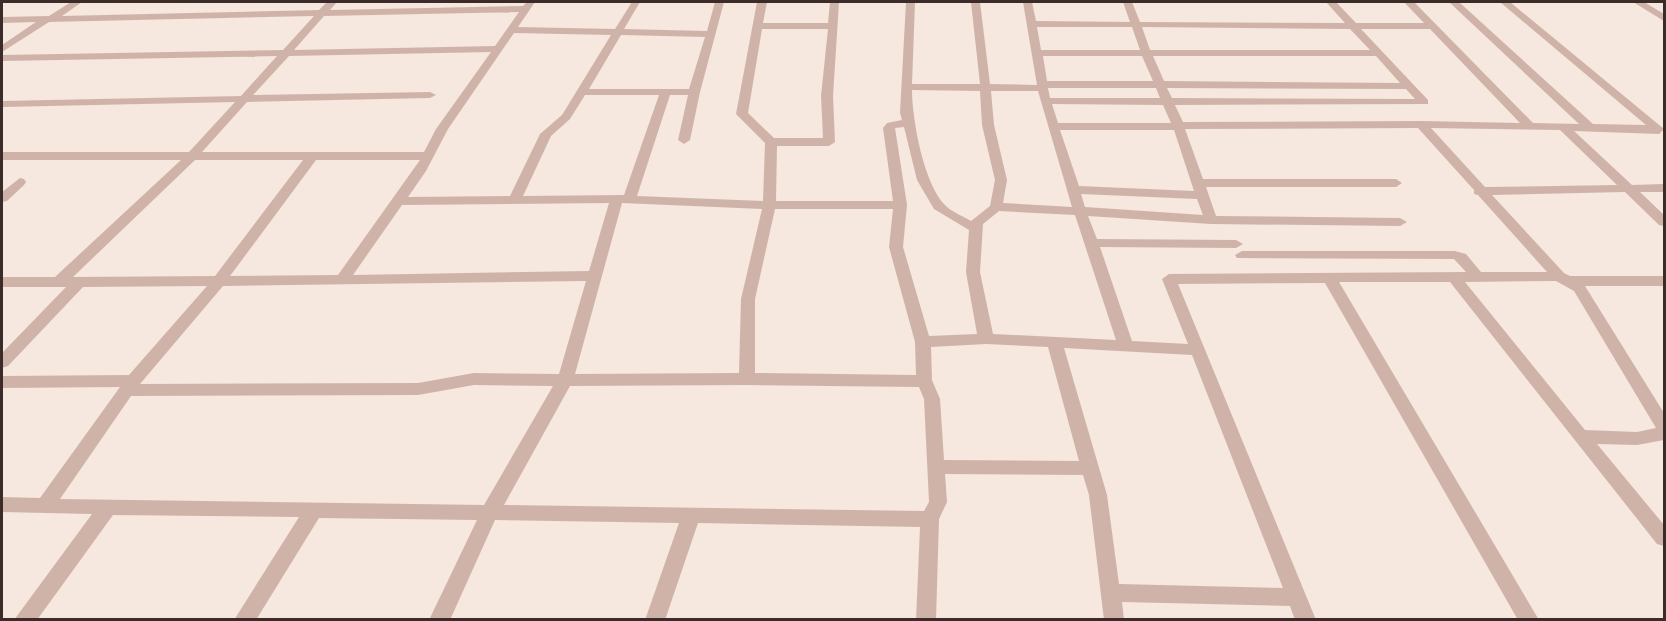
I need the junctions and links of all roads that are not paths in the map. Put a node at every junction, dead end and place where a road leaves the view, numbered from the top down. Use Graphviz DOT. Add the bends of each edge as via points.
graph roads {
  1 [pos="77,2"];
  2 [pos="332,2"];
  3 [pos="636,2"];
  4 [pos="720,2"];
  5 [pos="762,2"];
  6 [pos="835,2"];
  7 [pos="910,2"];
  8 [pos="976,2"];
  9 [pos="1027,2"];
  10 [pos="1128,2"];
  11 [pos="1331,2"];
  12 [pos="1409,2"];
  13 [pos="1454,2"];
  14 [pos="1505,2"];
  15 [pos="1638,2"];
  16 [pos="528,5"];
  17 [pos="323,12"];
  18 [pos="1665,18"];
  19 [pos="49,19"];
  20 [pos="2,20"];
  21 [pos="1032,24"];
  22 [pos="1352,24"];
  23 [pos="1136,25"];
  24 [pos="757,26"];
  25 [pos="833,26"];
  26 [pos="1433,26"];
  27 [pos="511,30"];
  28 [pos="617,33"];
  29 [pos="711,34"];
  30 [pos="2,49"];
  31 [pos="497,49"];
  32 [pos="287,53"];
  33 [pos="1038,53"];
  34 [pos="1146,53"];
  35 [pos="1378,53"];
  36 [pos="2,58"];
  37 [pos="1160,84"];
  38 [pos="1042,86"];
  39 [pos="1409,86"];
  40 [pos="907,87"];
  41 [pos="985,87"];
  42 [pos="581,92"];
  43 [pos="666,92"];
  44 [pos="694,92"];
  45 [pos="430,95"];
  46 [pos="245,99"];
  47 [pos="1045,101"];
  48 [pos="1424,102"];
  49 [pos="1169,103"];
  50 [pos="2,104"];
  51 [pos="909,123"];
  52 [pos="1421,124"];
  53 [pos="1178,125"];
  54 [pos="1448,125"];
  55 [pos="1053,126"];
  56 [pos="1530,126"];
  57 [pos="1563,127"];
  58 [pos="1589,128"];
  59 [pos="1662,132"];
  60 [pos="684,140"];
  61 [pos="771,142"];
  62 [pos="193,155"];
  63 [pos="314,155"];
  64 [pos="2,156"];
  65 [pos="427,156"];
  66 [pos="20,182"];
  67 [pos="1396,183"];
  68 [pos="1628,188"];
  69 [pos="1665,188"];
  70 [pos="1200,189"];
  71 [pos="1073,190"];
  72 [pos="1479,191"];
  73 [pos="2,198"];
  74 [pos="515,199"];
  75 [pos="623,199"];
  76 [pos="398,201"];
  77 [pos="769,205"];
  78 [pos="900,205"];
  79 [pos="996,207"];
  80 [pos="1080,211"];
  81 [pos="1217,221"];
  82 [pos="1400,222"];
  83 [pos="1665,222"];
  84 [pos="976,229"];
  85 [pos="1091,243"];
  86 [pos="1239,249"];
  87 [pos="594,276"];
  88 [pos="1454,277"];
  89 [pos="1477,277"];
  90 [pos="1254,278"];
  91 [pos="1329,278"];
  92 [pos="1564,279"];
  93 [pos="342,280"];
  94 [pos="219,281"];
  95 [pos="1665,281"];
  96 [pos="2,282"];
  97 [pos="59,282"];
  98 [pos="79,282"];
  99 [pos="987,339"];
  100 [pos="923,342"];
  101 [pos="1054,342"];
  102 [pos="1126,346"];
  103 [pos="1198,350"];
  104 [pos="2,362"];
  105 [pos="747,379"];
  106 [pos="566,381"];
  107 [pos="924,381"];
  108 [pos="2,382"];
  109 [pos="130,386"];
  110 [pos="1665,427"];
  111 [pos="1665,432"];
  112 [pos="1580,436"];
  113 [pos="936,467"];
  114 [pos="1090,468"];
  115 [pos="2,504"];
  116 [pos="45,506"];
  117 [pos="108,507"];
  118 [pos="314,510"];
  119 [pos="490,512"];
  120 [pos="691,515"];
  121 [pos="930,519"];
  122 [pos="1665,538"];
  123 [pos="1110,593"];
  124 [pos="1296,597"];
  125 [pos="24,620"];
  126 [pos="244,620"];
  127 [pos="439,620"];
  128 [pos="655,620"];
  129 [pos="926,620"];
  130 [pos="1114,620"];
  131 [pos="1306,620"];
  132 [pos="1529,620"];
  1 -- 19 [label="street"];
  2 -- 17 [label="street"];
  3 -- 28 [label="street"];
  4 -- 29 [label="street"];
  5 -- 24 [label="street"];
  6 -- 25 [label="street"];
  7 -- 40 [label="street"];
  8 -- 41 [label="street"];
  9 -- 21 [label="street"];
  10 -- 23 [label="street"];
  11 -- 22 [label="street"];
  12 -- 26 [label="street"];
  13 -- 58 [label="street"];
  14 -- 59 [label="street"];
  15 -- 18 [label="street"];
  16 -- 17 [label="street"];
  16 -- 27 [label="street"];
  17 -- 19 [label="street"];
  17 -- 32 [label="street"];
  19 -- 20 [label="street"];
  19 -- 30 [label="street"];
  21 -- 23 [label="street"];
  21 -- 33 [label="street"];
  22 -- 23 [label="street"];
  22 -- 26 [label="street"];
  22 -- 35 [label="street"];
  23 -- 34 [label="street"];
  24 -- 25 [label="street"];
  24 -- 61 [label="street" via="742,114"];
  25 -- 61 [label="street" via="827,96 829,142"];
  26 -- 56 [label="street"];
  27 -- 28 [label="street"];
  27 -- 31 [label="street"];
  28 -- 29 [label="street"];
  28 -- 42 [label="street"];
  29 -- 44 [label="street"];
  31 -- 32 [label="street"];
  31 -- 65 [label="street"];
  32 -- 36 [label="street"];
  32 -- 46 [label="street"];
  33 -- 34 [label="street"];
  33 -- 38 [label="street"];
  34 -- 35 [label="street"];
  34 -- 37 [label="street"];
  35 -- 39 [label="street"];
  37 -- 38 [label="street"];
  37 -- 39 [label="street"];
  37 -- 49 [label="street"];
  38 -- 41 [label="street"];
  38 -- 47 [label="street"];
  39 -- 48 [label="street"];
  40 -- 41 [label="street"];
  40 -- 51 [label="street"];
  41 -- 79 [label="street" via="988,125 1001,180"];
  42 -- 43 [label="street"];
  42 -- 74 [label="street" via="566,117 546,134"];
  43 -- 44 [label="street"];
  43 -- 75 [label="street"];
  44 -- 60 [label="street"];
  45 -- 46 [label="street"];
  46 -- 50 [label="street"];
  46 -- 62 [label="street"];
  47 -- 49 [label="street"];
  47 -- 55 [label="street"];
  48 -- 49 [label="street"];
  48 -- 54 [label="street"];
  49 -- 53 [label="street"];
  51 -- 78 [label="street" via="889,128"];
  51 -- 84 [label="street" via="923,180 941,209"];
  52 -- 53 [label="street"];
  52 -- 54 [label="street"];
  52 -- 72 [label="street"];
  53 -- 55 [label="street"];
  53 -- 70 [label="street"];
  54 -- 56 [label="street"];
  55 -- 71 [label="street"];
  56 -- 57 [label="street"];
  57 -- 58 [label="street"];
  57 -- 68 [label="street"];
  58 -- 59 [label="street"];
  61 -- 77 [label="street"];
  62 -- 63 [label="street"];
  62 -- 64 [label="street"];
  62 -- 97 [label="street"];
  63 -- 65 [label="street"];
  63 -- 94 [label="street"];
  65 -- 76 [label="street"];
  66 -- 73 [label="street"];
  67 -- 70 [label="street"];
  68 -- 69 [label="street"];
  68 -- 72 [label="street"];
  68 -- 83 [label="street"];
  70 -- 71 [label="street"];
  70 -- 81 [label="street"];
  71 -- 80 [label="street"];
  72 -- 92 [label="street"];
  74 -- 75 [label="street"];
  74 -- 76 [label="street"];
  75 -- 77 [label="street"];
  75 -- 87 [label="street"];
  76 -- 93 [label="street"];
  77 -- 78 [label="street"];
  77 -- 105 [label="street" via="748,299"];
  78 -- 100 [label="street" via="896,247"];
  79 -- 80 [label="street"];
  79 -- 84 [label="street" via="976,223"];
  80 -- 81 [label="street"];
  80 -- 85 [label="street"];
  81 -- 82 [label="street"];
  81 -- 86 [label="street"];
  84 -- 99 [label="street" via="973,272"];
  85 -- 86 [label="street"];
  85 -- 102 [label="street"];
  86 -- 89 [label="street" via="1457,255"];
  86 -- 90 [label="street"];
  87 -- 93 [label="street"];
  87 -- 106 [label="street"];
  88 -- 89 [label="street"];
  88 -- 91 [label="street"];
  88 -- 112 [label="street"];
  89 -- 92 [label="street"];
  90 -- 91 [label="street"];
  90 -- 103 [label="street" via="1169,279"];
  91 -- 132 [label="street"];
  92 -- 95 [label="street"];
  92 -- 110 [label="street" via="1579,288"];
  93 -- 94 [label="street"];
  94 -- 98 [label="street"];
  94 -- 109 [label="street"];
  96 -- 97 [label="street"];
  97 -- 98 [label="street"];
  98 -- 104 [label="street"];
  99 -- 100 [label="street"];
  99 -- 101 [label="street"];
  100 -- 107 [label="street"];
  101 -- 102 [label="street"];
  101 -- 114 [label="street"];
  102 -- 103 [label="street"];
  103 -- 124 [label="street"];
  105 -- 106 [label="street"];
  105 -- 107 [label="street"];
  106 -- 109 [label="street" via="474,379 418,389"];
  106 -- 119 [label="street"];
  107 -- 113 [label="street" via="932,399"];
  108 -- 109 [label="street"];
  109 -- 116 [label="street"];
  111 -- 112 [label="street" via="1647,438"];
  112 -- 122 [label="street"];
  113 -- 114 [label="street"];
  113 -- 121 [label="street" via="938,502"];
  114 -- 123 [label="street" via="1098,495"];
  115 -- 116 [label="street"];
  116 -- 117 [label="street"];
  117 -- 118 [label="street"];
  117 -- 125 [label="street"];
  118 -- 119 [label="street"];
  118 -- 126 [label="street"];
  119 -- 120 [label="street"];
  119 -- 127 [label="street"];
  120 -- 121 [label="street"];
  120 -- 128 [label="street"];
  121 -- 129 [label="street"];
  123 -- 124 [label="street"];
  123 -- 130 [label="street"];
  124 -- 131 [label="street"];
}
